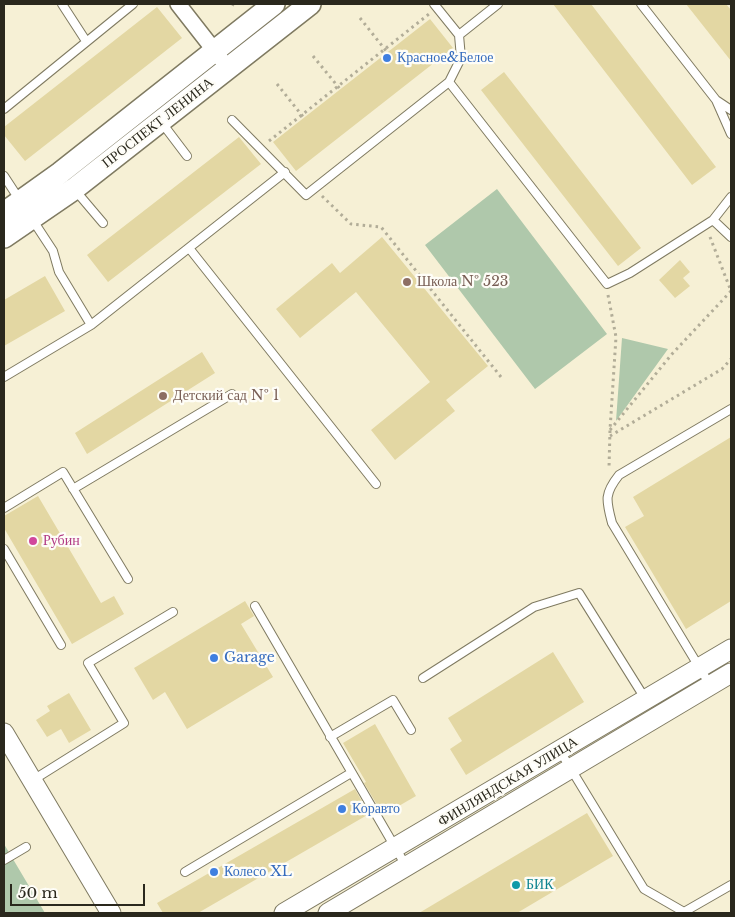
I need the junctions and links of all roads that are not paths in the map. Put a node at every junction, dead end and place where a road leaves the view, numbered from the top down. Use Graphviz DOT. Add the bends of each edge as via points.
graph roads {
  1 [pos="62,4"];
  2 [pos="132,4"];
  3 [pos="178,4"];
  4 [pos="274,4"];
  5 [pos="310,4"];
  6 [pos="498,4"];
  7 [pos="641,4"];
  8 [pos="436,6"];
  9 [pos="459,35"];
  10 [pos="86,42"];
  11 [pos="215,51"];
  12 [pos="228,68"];
  13 [pos="449,82"];
  14 [pos="716,100"];
  15 [pos="4,109"];
  16 [pos="731,110"];
  17 [pos="232,120"];
  18 [pos="160,121"];
  19 [pos="731,134"];
  20 [pos="187,156"];
  21 [pos="285,172"];
  22 [pos="4,176"];
  23 [pos="74,189"];
  24 [pos="731,196"];
  25 [pos="19,211"];
  26 [pos="714,220"];
  27 [pos="103,223"];
  28 [pos="4,237"];
  29 [pos="731,237"];
  30 [pos="189,248"];
  31 [pos="91,325"];
  32 [pos="4,377"];
  33 [pos="232,394"];
  34 [pos="731,409"];
  35 [pos="376,484"];
  36 [pos="73,489"];
  37 [pos="4,508"];
  38 [pos="4,549"];
  39 [pos="128,579"];
  40 [pos="255,606"];
  41 [pos="172,612"];
  42 [pos="61,645"];
  43 [pos="731,649"];
  44 [pos="700,668"];
  45 [pos="731,673"];
  46 [pos="423,678"];
  47 [pos="710,685"];
  48 [pos="646,700"];
  49 [pos="411,730"];
  50 [pos="4,733"];
  51 [pos="330,736"];
  52 [pos="560,751"];
  53 [pos="570,768"];
  54 [pos="352,773"];
  55 [pos="31,780"];
  56 [pos="26,847"];
  57 [pos="395,848"];
  58 [pos="4,860"];
  59 [pos="406,866"];
  60 [pos="185,872"];
  61 [pos="731,885"];
  62 [pos="111,913"];
  63 [pos="284,913"];
  64 [pos="328,913"];
  1 -- 10 [label="lane"];
  2 -- 10 [label="lane"];
  3 -- 11 [label="street"];
  4 -- 11 [label="main road, ПРОСПЕКТ ЛЕНИНА"];
  5 -- 12 [label="main road, ПРОСПЕКТ ЛЕНИНА"];
  6 -- 9 [label="lane"];
  7 -- 14 [label="lane"];
  8 -- 9 [label="lane"];
  9 -- 13 [label="lane" via="461,58"];
  10 -- 15 [label="lane"];
  11 -- 12 [label="street"];
  11 -- 25 [label="main road, ПРОСПЕКТ ЛЕНИНА" via="60,173"];
  12 -- 18 [label="main road, ПРОСПЕКТ ЛЕНИНА"];
  13 -- 21 [label="lane" via="306,195"];
  13 -- 26 [label="lane" via="607,284"];
  14 -- 16 [label="lane"];
  14 -- 19 [label="lane"];
  17 -- 21 [label="lane"];
  18 -- 20 [label="lane"];
  18 -- 23 [label="main road, ПРОСПЕКТ ЛЕНИНА"];
  21 -- 30 [label="lane"];
  22 -- 25 [label="lane"];
  23 -- 25 [label="main road, ПРОСПЕКТ ЛЕНИНА"];
  23 -- 27 [label="lane"];
  24 -- 26 [label="lane"];
  25 -- 28 [label="main road, ПРОСПЕКТ ЛЕНИНА"];
  25 -- 31 [label="lane" via="53,251 60,272"];
  26 -- 29 [label="lane"];
  30 -- 31 [label="lane"];
  30 -- 35 [label="lane"];
  31 -- 32 [label="lane"];
  33 -- 36 [label="lane"];
  34 -- 44 [label="lane" via="619,475 609,488 607,504 612,523"];
  36 -- 37 [label="lane" via="62,472"];
  36 -- 39 [label="lane"];
  38 -- 42 [label="lane"];
  40 -- 51 [label="lane"];
  41 -- 55 [label="lane" via="88,663 124,723"];
  43 -- 44 [label="street, ФИНЛЯНДСКАЯ УЛИЦА"];
  44 -- 47 [label="lane"];
  44 -- 48 [label="street, ФИНЛЯНДСКАЯ УЛИЦА"];
  45 -- 47 [label="street, ФИНЛЯНДСКАЯ УЛИЦА"];
  46 -- 48 [label="lane" via="534,607 580,593"];
  47 -- 53 [label="street, ФИНЛЯНДСКАЯ УЛИЦА"];
  48 -- 52 [label="street, ФИНЛЯНДСКАЯ УЛИЦА"];
  49 -- 51 [label="lane" via="393,700"];
  50 -- 55 [label="street"];
  51 -- 54 [label="lane"];
  52 -- 53 [label="lane"];
  52 -- 57 [label="street, ФИНЛЯНДСКАЯ УЛИЦА"];
  53 -- 59 [label="street, ФИНЛЯНДСКАЯ УЛИЦА"];
  53 -- 61 [label="lane" via="644,889 684,912"];
  54 -- 57 [label="lane"];
  54 -- 60 [label="lane"];
  55 -- 62 [label="street"];
  56 -- 58 [label="lane"];
  57 -- 59 [label="lane"];
  57 -- 63 [label="street, ФИНЛЯНДСКАЯ УЛИЦА"];
  59 -- 64 [label="street, ФИНЛЯНДСКАЯ УЛИЦА"];
}
